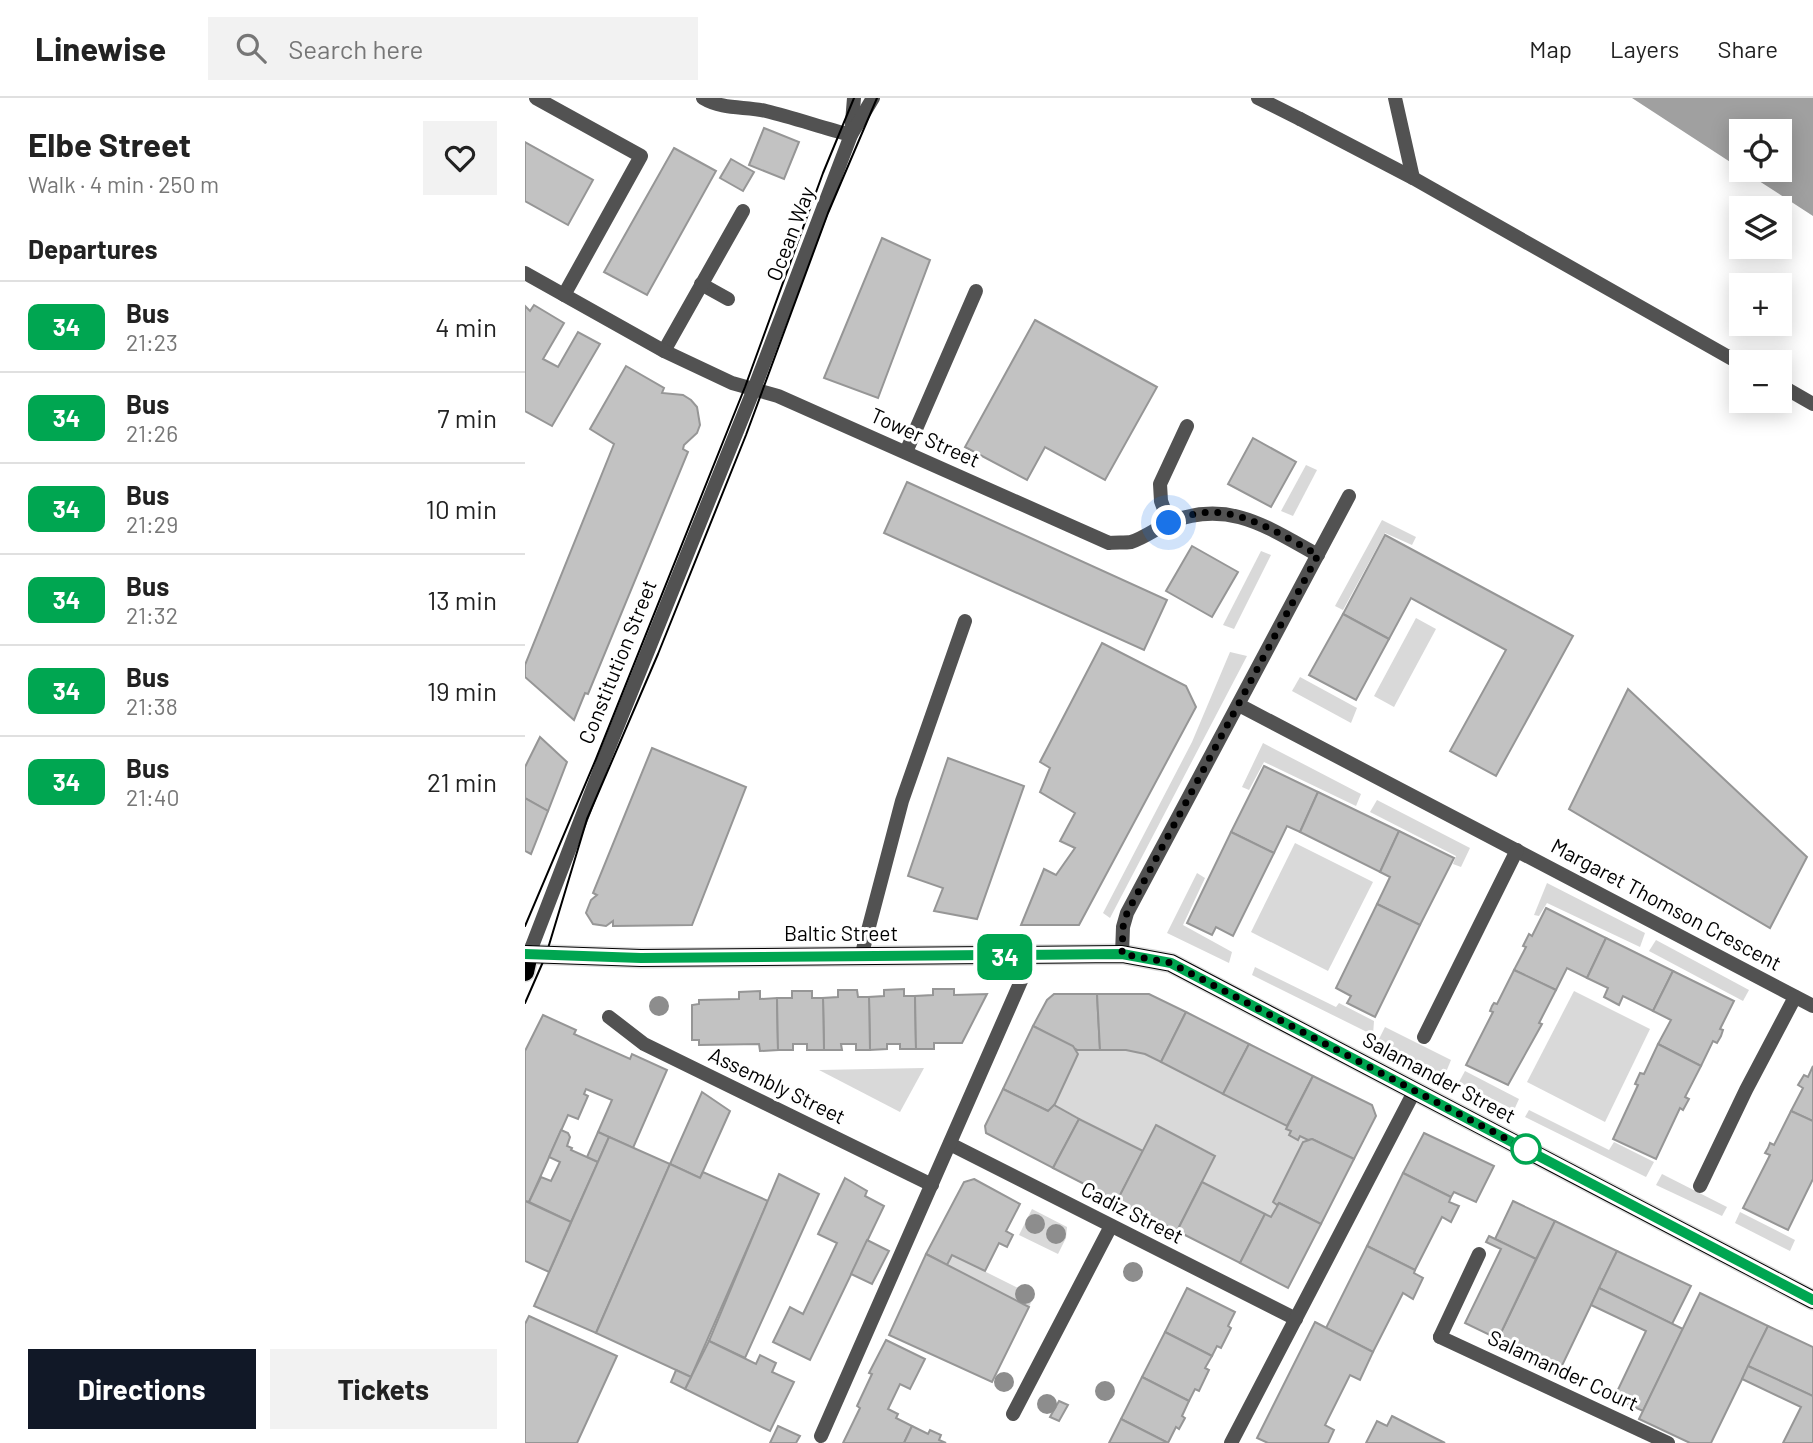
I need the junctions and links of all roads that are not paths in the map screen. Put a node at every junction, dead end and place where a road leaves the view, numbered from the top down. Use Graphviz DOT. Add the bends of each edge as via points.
graph roads {
  1 [pos="536,98"];
  2 [pos="703,98"];
  3 [pos="854,98"];
  4 [pos="873,98"];
  5 [pos="1258,98"];
  6 [pos="1395,98"];
  7 [pos="851,135"];
  8 [pos="1413,178"];
  9 [pos="743,211"];
  10 [pos="525,272"];
  11 [pos="702,284"];
  12 [pos="976,291"];
  13 [pos="564,295"];
  14 [pos="727,299"];
  15 [pos="664,351"];
  16 [pos="1729,357"];
  17 [pos="754,389"];
  18 [pos="1792,392"];
  19 [pos="1813,404"];
  20 [pos="1187,426"];
  21 [pos="906,452"];
  22 [pos="1349,496"];
  23 [pos="1169,523"];
  24 [pos="1318,555"];
  25 [pos="965,621"];
  26 [pos="1239,705"];
  27 [pos="1517,850"];
  28 [pos="1122,954"];
  29 [pos="1032,956"];
  30 [pos="861,957"];
  31 [pos="1153,958"];
  32 [pos="526,960"];
  33 [pos="1795,997"];
  34 [pos="1813,1006"];
  35 [pos="609,1017"];
  36 [pos="1424,1037"];
  37 [pos="1415,1090"];
  38 [pos="950,1144"];
  39 [pos="932,1185"];
  40 [pos="1700,1186"];
  41 [pos="1111,1226"];
  42 [pos="1479,1254"];
  43 [pos="1813,1300"];
  44 [pos="1296,1319"];
  45 [pos="1013,1414"];
  46 [pos="821,1436"];
  47 [pos="1231,1443"];
  48 [pos="1668,1443"];
  1 -- 13 [label="street" via="641,156"];
  2 -- 7 [label="street" via="712,104 763,110"];
  3 -- 7 [label="street"];
  4 -- 7 [label="street, Ocean Way"];
  5 -- 8 [label="street"];
  6 -- 8 [label="street"];
  7 -- 17 [label="street, Ocean Way"];
  8 -- 16 [label="street"];
  9 -- 11 [label="street"];
  10 -- 13 [label="street, Tower Street"];
  11 -- 14 [label="street"];
  11 -- 15 [label="street"];
  12 -- 21 [label="street"];
  13 -- 15 [label="street, Tower Street"];
  15 -- 17 [label="street, Tower Street"];
  17 -- 21 [label="street, Tower Street"];
  17 -- 32 [label="street, Constitution Street"];
  18 -- 19 [label="street"];
  20 -- 23 [label="street" via="1160,484"];
  21 -- 23 [label="street, Tower Street" via="1109,543 1130,542"];
  22 -- 24 [label="street"];
  23 -- 24 [label="street, Tower Street" via="1196,514 1223,513 1268,528"];
  24 -- 26 [label="street"];
  25 -- 30 [label="street" via="902,801"];
  26 -- 27 [label="street, Margaret Thomson Crescent"];
  26 -- 28 [label="street" via="1127,913"];
  27 -- 33 [label="street, Margaret Thomson Crescent"];
  27 -- 36 [label="street, Margaret Thomson Crescent"];
  28 -- 29 [label="main road, Baltic Street"];
  28 -- 31 [label="main road, Baltic Street"];
  29 -- 30 [label="main road, Baltic Street"];
  29 -- 38 [label="street"];
  30 -- 32 [label="main road, Baltic Street"];
  31 -- 37 [label="main road, Salamander Street" via="1171,963"];
  33 -- 34 [label="street, Margaret Thomson Crescent"];
  33 -- 40 [label="street, Margaret Thomson Crescent"];
  35 -- 39 [label="street, Assembly Street" via="644,1044"];
  37 -- 43 [label="main road, Salamander Street"];
  37 -- 44 [label="street"];
  38 -- 39 [label="street"];
  38 -- 41 [label="street, Cadiz Street"];
  39 -- 46 [label="street"];
  41 -- 44 [label="street, Cadiz Street"];
  41 -- 45 [label="street"];
  42 -- 48 [label="street, Salamander Court" via="1440,1337"];
  44 -- 47 [label="street"];
}
